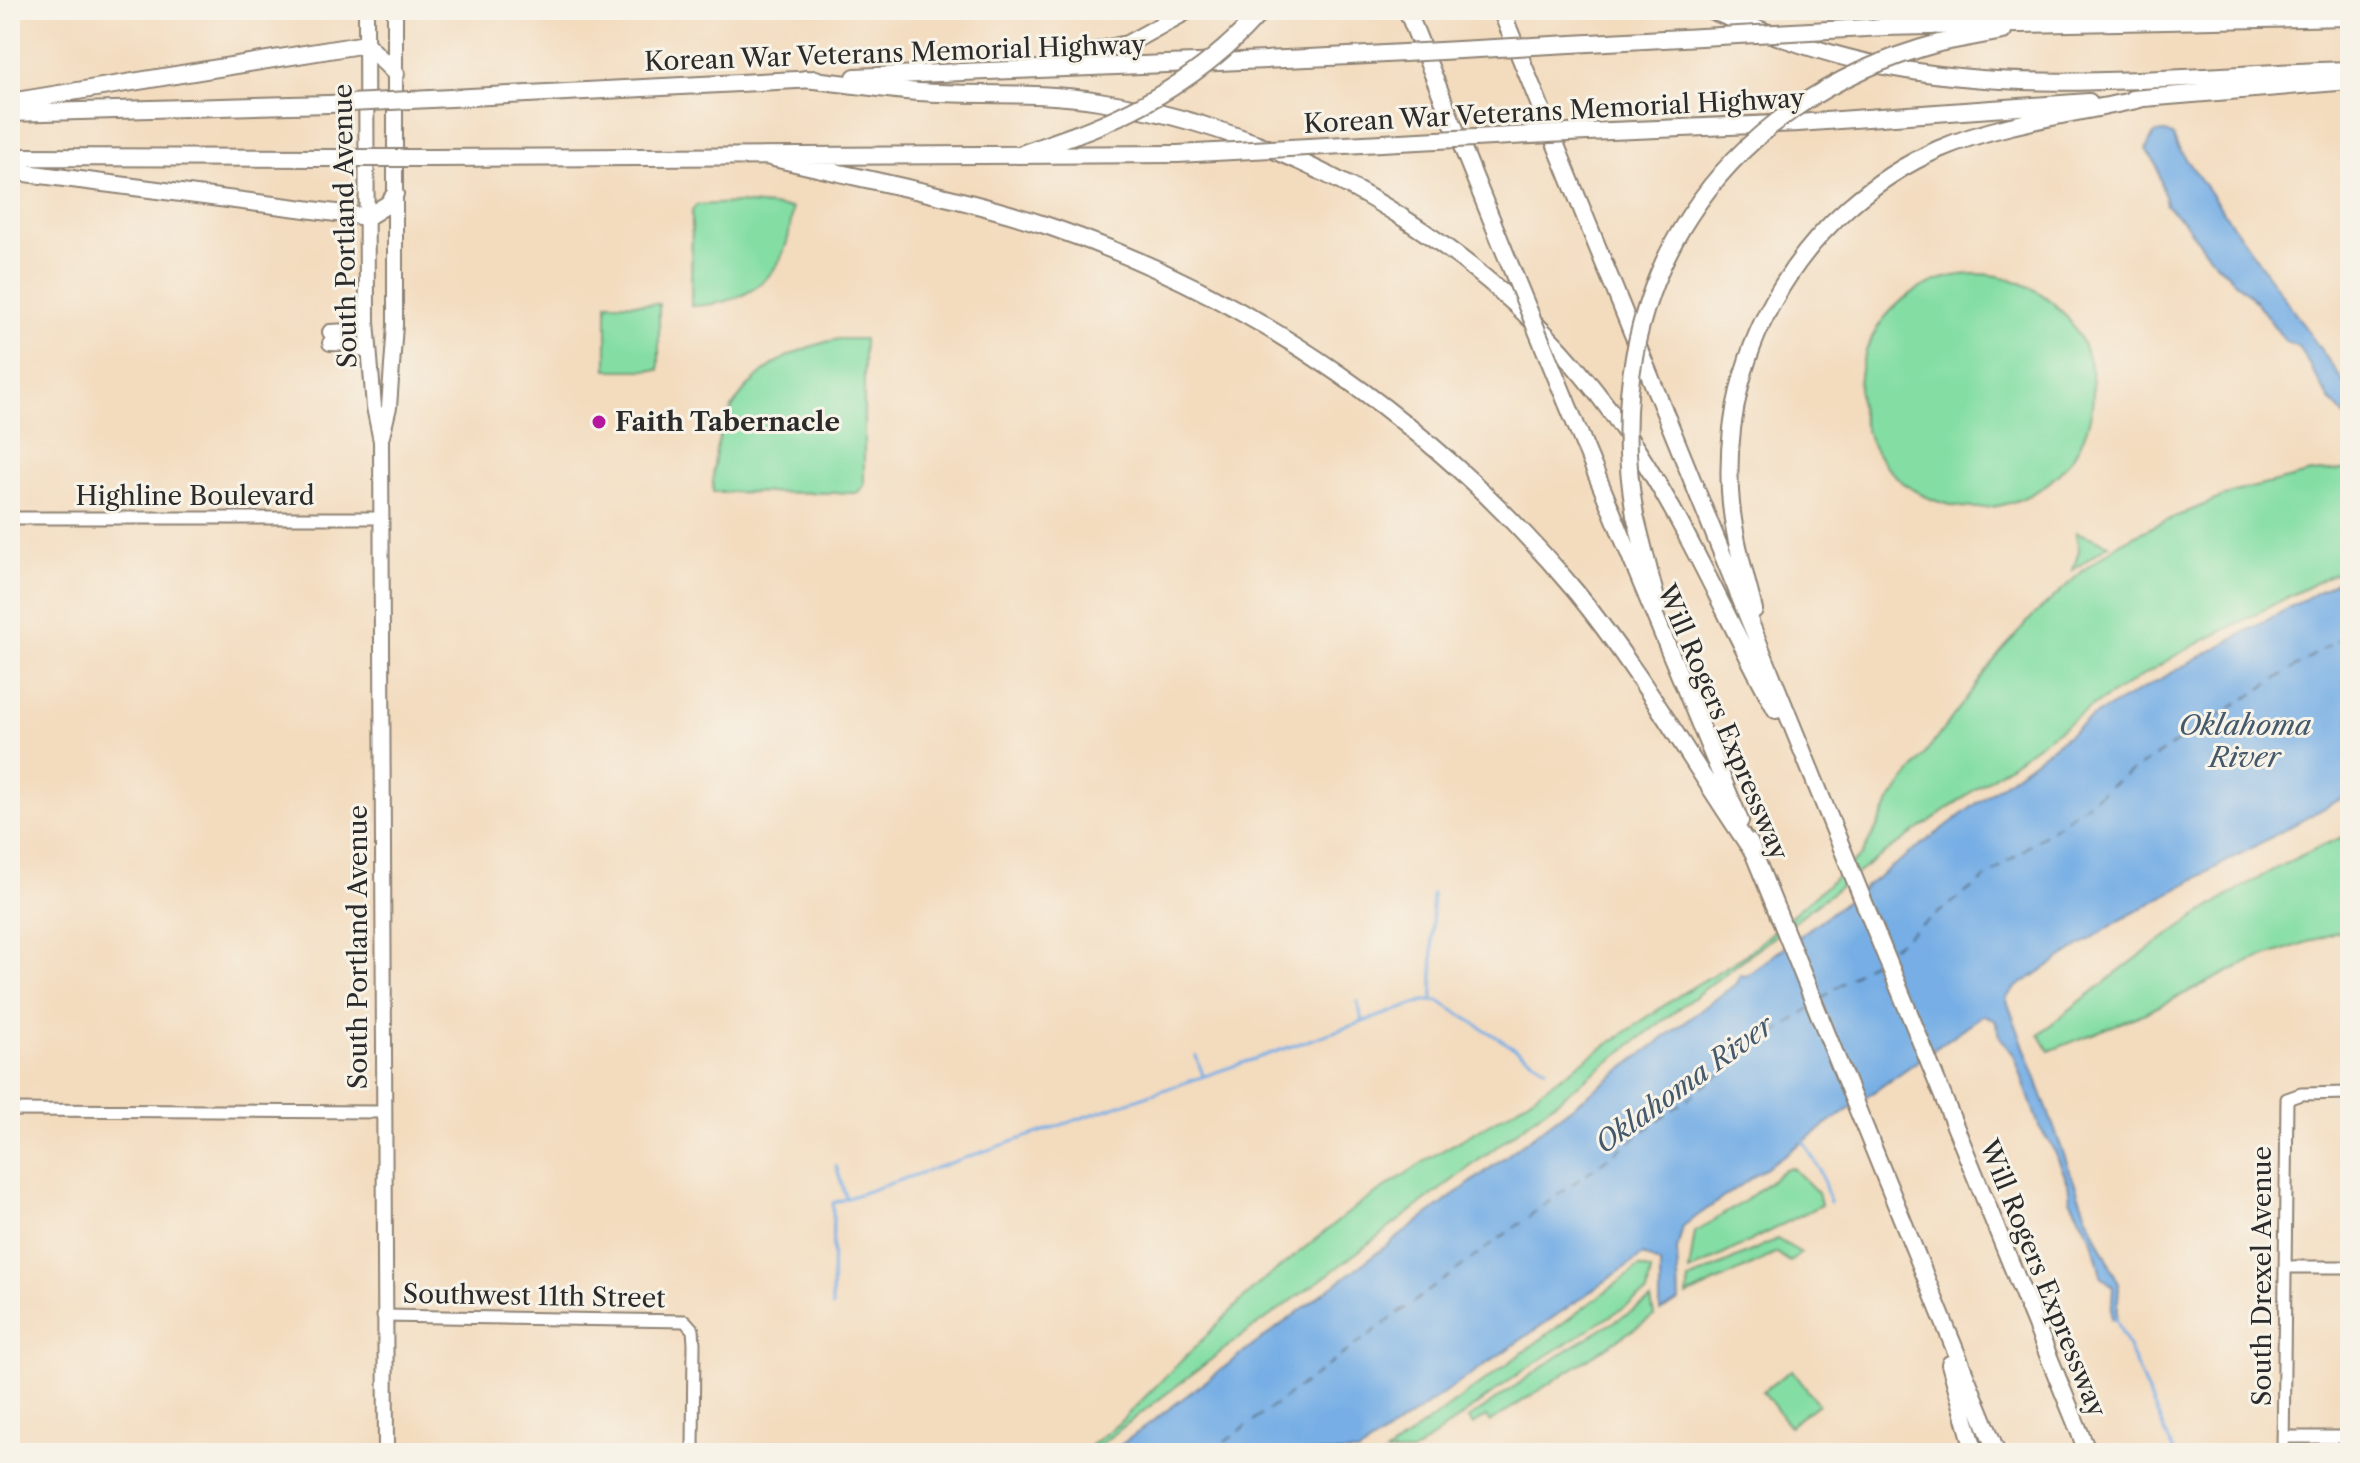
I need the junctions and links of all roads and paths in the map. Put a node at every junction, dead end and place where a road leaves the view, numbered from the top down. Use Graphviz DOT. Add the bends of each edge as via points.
graph roads {
  1 [pos="366,10"];
  2 [pos="395,10"];
  3 [pos="1189,10"];
  4 [pos="1262,10"];
  5 [pos="1407,10"];
  6 [pos="1501,10"];
  7 [pos="1710,10"];
  8 [pos="2171,10"];
  9 [pos="2350,17"];
  10 [pos="2213,18"];
  11 [pos="2056,20"];
  12 [pos="366,44"];
  13 [pos="1006,69"];
  14 [pos="2350,70"];
  15 [pos="396,74"];
  16 [pos="805,79"];
  17 [pos="2350,81"];
  18 [pos="2140,99"];
  19 [pos="10,102"];
  20 [pos="10,113"];
  21 [pos="10,157"];
  22 [pos="770,157"];
  23 [pos="1011,157"];
  24 [pos="10,171"];
  25 [pos="395,194"];
  26 [pos="367,217"];
  27 [pos="367,322"];
  28 [pos="369,353"];
  29 [pos="381,441"];
  30 [pos="10,518"];
  31 [pos="381,518"];
  32 [pos="1665,639"];
  33 [pos="1768,666"];
  34 [pos="1810,773"];
  35 [pos="1753,852"];
  36 [pos="2350,1093"];
  37 [pos="10,1110"];
  38 [pos="382,1112"];
  39 [pos="2285,1267"];
  40 [pos="2350,1267"];
  41 [pos="1932,1296"];
  42 [pos="383,1316"];
  43 [pos="2283,1437"];
  44 [pos="2350,1437"];
  45 [pos="386,1453"];
  46 [pos="689,1453"];
  47 [pos="1975,1453"];
  48 [pos="1997,1453"];
  49 [pos="2088,1453"];
  50 [pos="2283,1453"];
  1 -- 12 [label="main road, South Portland Avenue"];
  2 -- 15 [label="main road, South Portland Avenue"];
  3 -- 13 [label="highway" via="1111,50"];
  4 -- 23 [label="highway, bridge" via="1200,71 1123,115"];
  5 -- 32 [label="highway, Will Rogers Expressway, bridge" via="1638,584"];
  6 -- 33 [label="highway, Will Rogers Expressway"];
  7 -- 14 [label="highway" via="1865,62 1960,77 2048,82"];
  8 -- 10 [label="highway"];
  9 -- 10 [label="highway"];
  10 -- 11 [label="highway, Korean War Veterans Memorial Highway"];
  11 -- 13 [label="highway, Korean War Veterans Memorial Highway, bridge" via="1101,69"];
  11 -- 32 [label="highway, bridge" via="1939,43 1856,71 1795,106 1734,159 1685,224 1656,281 1633,360 1627,444 1635,515"];
  12 -- 15 [label="highway"];
  12 -- 19 [label="highway"];
  12 -- 26 [label="main road, South Portland Avenue"];
  13 -- 16 [label="highway, Korean War Veterans Memorial Highway"];
  15 -- 25 [label="main road, South Portland Avenue"];
  16 -- 20 [label="highway, Korean War Veterans Memorial Highway, bridge" via="329,104"];
  16 -- 34 [label="highway" via="920,92 1048,94 1155,112 1251,140 1310,166 1364,193 1443,245 1501,292 1549,341 1635,447"];
  17 -- 18 [label="highway"];
  18 -- 23 [label="highway, Korean War Veterans Memorial Highway, bridge" via="1798,123 1177,154"];
  18 -- 33 [label="highway" via="1974,137 1913,162 1843,212 1787,276 1749,354 1735,408 1729,465 1735,531"];
  21 -- 22 [label="highway, Korean War Veterans Memorial Highway, bridge"];
  22 -- 23 [label="highway, Korean War Veterans Memorial Highway"];
  22 -- 35 [label="highway" via="952,198 1079,237 1201,291 1323,363 1470,480 1553,566 1641,679"];
  24 -- 26 [label="highway"];
  25 -- 26 [label="highway"];
  25 -- 29 [label="main road, South Portland Avenue" via="393,364"];
  26 -- 27 [label="main road, South Portland Avenue"];
  27 -- 28 [label="main road, South Portland Avenue"];
  27 -- 28 [label="main road" via="330,337"];
  28 -- 29 [label="main road, South Portland Avenue"];
  29 -- 31 [label="main road, South Portland Avenue"];
  30 -- 31 [label="street, Highline Boulevard"];
  31 -- 38 [label="main road, South Portland Avenue"];
  32 -- 35 [label="highway, Will Rogers Expressway"];
  33 -- 34 [label="highway, Will Rogers Expressway"];
  34 -- 49 [label="highway, Will Rogers Expressway"];
  35 -- 41 [label="highway, Will Rogers Expressway"];
  36 -- 39 [label="street, South Drexel Avenue" via="2287,1099"];
  37 -- 38 [label="street"];
  38 -- 42 [label="main road, South Portland Avenue"];
  39 -- 40 [label="street"];
  39 -- 43 [label="street, South Drexel Avenue"];
  41 -- 47 [label="highway"];
  41 -- 48 [label="highway, Will Rogers Expressway"];
  42 -- 45 [label="main road, South Portland Avenue"];
  42 -- 46 [label="street, Southwest 11th Street" via="685,1321 694,1343"];
  43 -- 44 [label="street"];
  43 -- 50 [label="street, South Drexel Avenue"];
}
